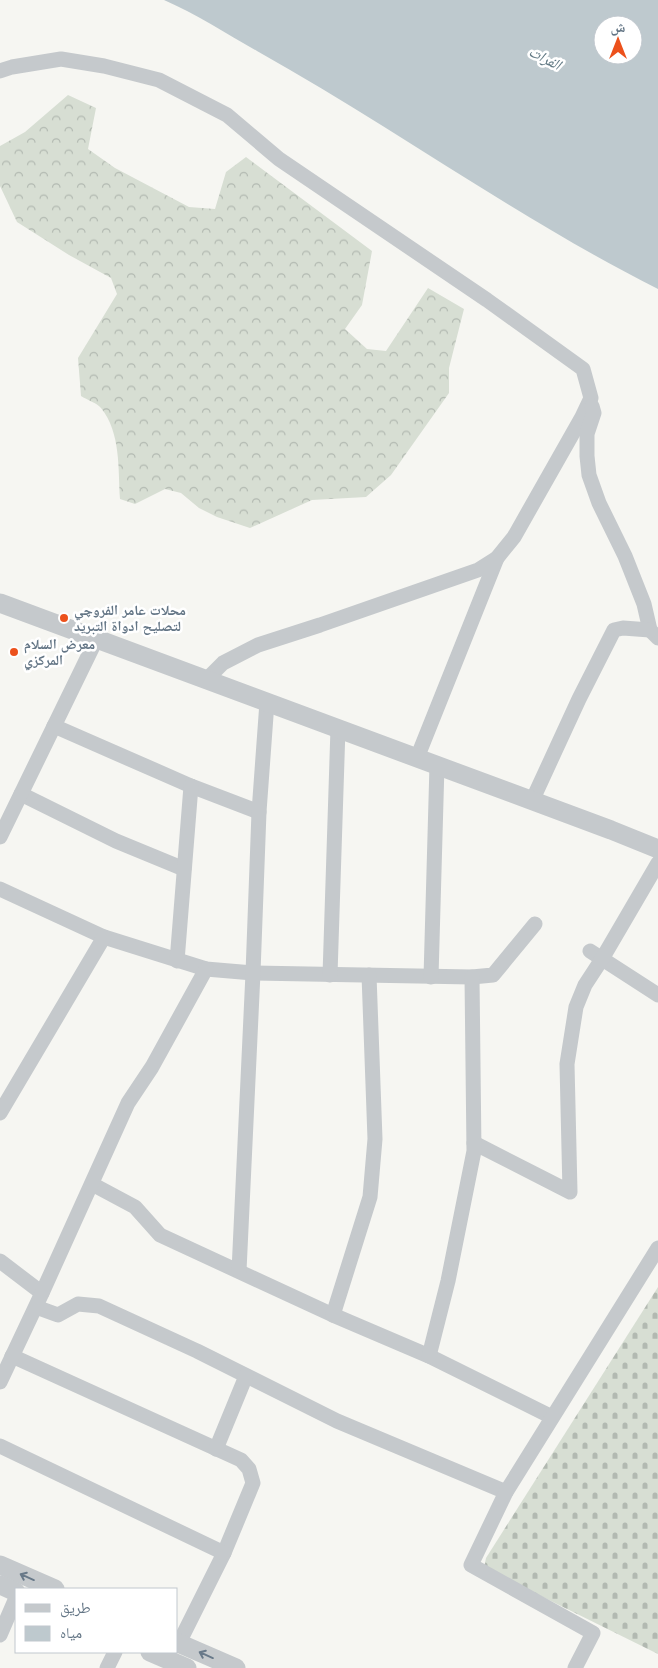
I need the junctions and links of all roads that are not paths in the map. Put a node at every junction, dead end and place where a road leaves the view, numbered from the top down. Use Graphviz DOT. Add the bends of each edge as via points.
graph roads {
  1 [pos="0,71"];
  2 [pos="591,398"];
  3 [pos="497,558"];
  4 [pos="0,603"];
  5 [pos="654,634"];
  6 [pos="97,638"];
  7 [pos="207,679"];
  8 [pos="267,702"];
  9 [pos="54,726"];
  10 [pos="338,728"];
  11 [pos="417,758"];
  12 [pos="437,765"];
  13 [pos="191,786"];
  14 [pos="21,794"];
  15 [pos="532,801"];
  16 [pos="259,812"];
  17 [pos="0,837"];
  18 [pos="658,849"];
  19 [pos="658,863"];
  20 [pos="184,869"];
  21 [pos="0,889"];
  22 [pos="535,924"];
  23 [pos="104,937"];
  24 [pos="596,955"];
  25 [pos="177,961"];
  26 [pos="206,969"];
  27 [pos="253,973"];
  28 [pos="330,975"];
  29 [pos="369,975"];
  30 [pos="432,976"];
  31 [pos="472,977"];
  32 [pos="658,995"];
  33 [pos="0,1113"];
  34 [pos="474,1143"];
  35 [pos="92,1184"];
  36 [pos="658,1248"];
  37 [pos="0,1261"];
  38 [pos="239,1271"];
  39 [pos="39,1300"];
  40 [pos="333,1315"];
  41 [pos="12,1356"];
  42 [pos="429,1356"];
  43 [pos="246,1376"];
  44 [pos="0,1382"];
  45 [pos="552,1417"];
  46 [pos="0,1446"];
  47 [pos="216,1449"];
  48 [pos="506,1492"];
  49 [pos="224,1553"];
  50 [pos="0,1565"];
  51 [pos="0,1585"];
  52 [pos="53,1588"];
  53 [pos="15,1592"];
  54 [pos="15,1600"];
  55 [pos="0,1635"];
  56 [pos="178,1640"];
  57 [pos="178,1642"];
  58 [pos="114,1653"];
  59 [pos="152,1653"];
  60 [pos="107,1668"];
  61 [pos="187,1668"];
  62 [pos="236,1668"];
  63 [pos="575,1668"];
  1 -- 2 [label="street" via="61,59 104,66 159,80 227,115 279,158 583,369"];
  2 -- 3 [label="street" via="514,538"];
  2 -- 5 [label="street" via="594,413 587,434 586,456 589,475 598,503 625,556"];
  3 -- 7 [label="street" via="478,570 258,645 223,663"];
  3 -- 11 [label="street"];
  4 -- 6 [label="street"];
  5 -- 15 [label="street" via="623,628 614,630"];
  6 -- 7 [label="street"];
  6 -- 9 [label="street"];
  7 -- 8 [label="street"];
  8 -- 10 [label="street"];
  8 -- 16 [label="street"];
  9 -- 13 [label="street"];
  9 -- 14 [label="street"];
  10 -- 11 [label="street"];
  10 -- 28 [label="street"];
  11 -- 12 [label="street"];
  12 -- 15 [label="street"];
  12 -- 30 [label="street"];
  13 -- 16 [label="street"];
  13 -- 20 [label="street"];
  14 -- 17 [label="street"];
  14 -- 20 [label="street" via="116,841"];
  15 -- 18 [label="street"];
  16 -- 27 [label="street"];
  19 -- 24 [label="street"];
  20 -- 25 [label="street"];
  21 -- 23 [label="street"];
  22 -- 31 [label="street" via="493,975"];
  23 -- 25 [label="street"];
  23 -- 33 [label="street"];
  24 -- 32 [label="street"];
  24 -- 34 [label="street" via="576,1007 567,1064 570,1192"];
  25 -- 26 [label="street"];
  26 -- 27 [label="street"];
  26 -- 35 [label="street" via="152,1067 128,1103"];
  27 -- 28 [label="street"];
  27 -- 38 [label="street"];
  28 -- 29 [label="street"];
  29 -- 30 [label="street"];
  29 -- 40 [label="street" via="375,1139 370,1197"];
  30 -- 31 [label="street"];
  31 -- 34 [label="street"];
  34 -- 42 [label="street" via="448,1281"];
  35 -- 38 [label="street" via="135,1207 160,1235"];
  35 -- 39 [label="street"];
  36 -- 45 [label="street"];
  37 -- 39 [label="street"];
  38 -- 40 [label="street"];
  39 -- 41 [label="street"];
  39 -- 43 [label="street" via="58,1315 78,1304 99,1306"];
  40 -- 42 [label="street"];
  41 -- 44 [label="street"];
  41 -- 47 [label="street"];
  42 -- 45 [label="street"];
  43 -- 47 [label="street"];
  43 -- 48 [label="street" via="337,1421"];
  45 -- 48 [label="street"];
  46 -- 49 [label="street"];
  47 -- 49 [label="street" via="241,1460 249,1469 254,1483"];
  48 -- 63 [label="street" via="471,1565 594,1633"];
  49 -- 56 [label="street"];
  52 -- 50 [label="street, one-way"];
  51 -- 53 [label="street"];
  54 -- 55 [label="street"];
  62 -- 57 [label="street, one-way"];
  58 -- 60 [label="street"];
  59 -- 61 [label="street"];
}
